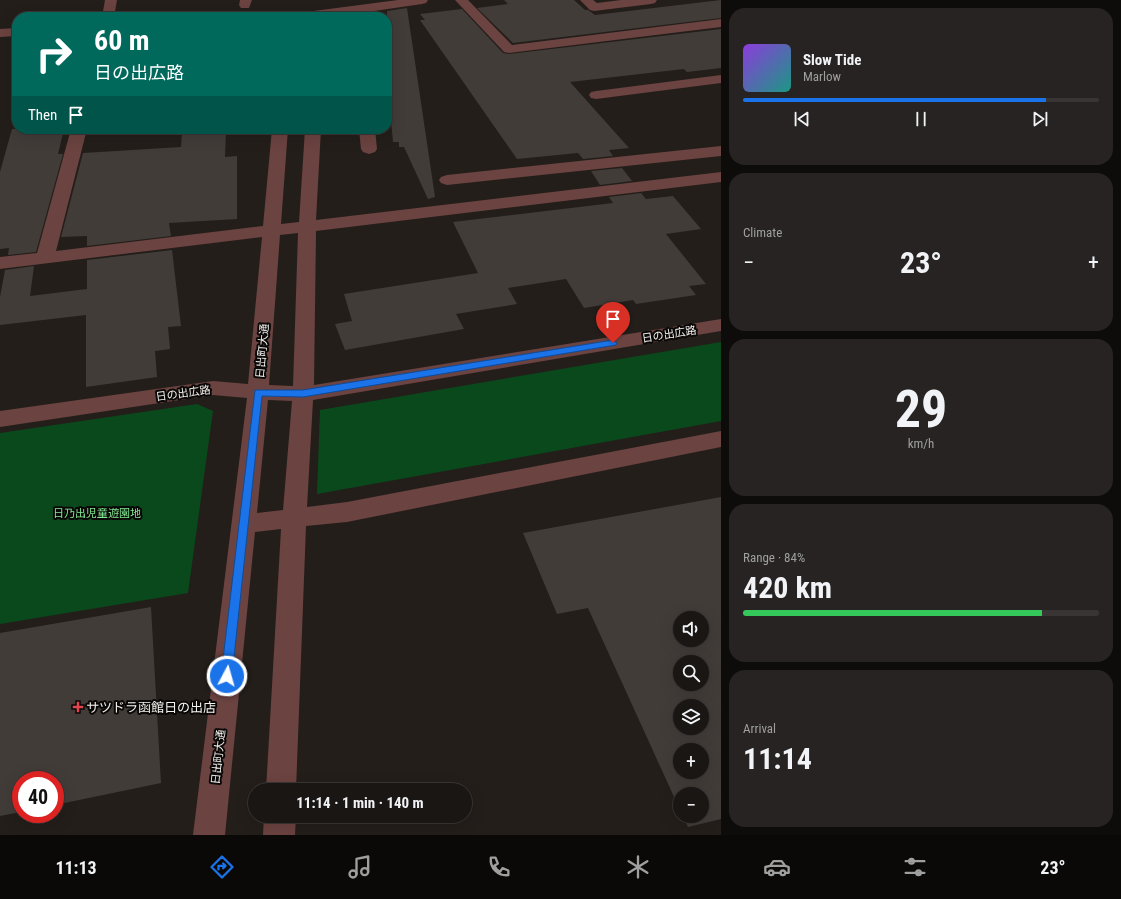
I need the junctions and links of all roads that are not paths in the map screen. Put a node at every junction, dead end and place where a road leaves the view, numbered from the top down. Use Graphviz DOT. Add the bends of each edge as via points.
graph roads {
  1 [pos="111,0"];
  2 [pos="320,0"];
  3 [pos="422,0"];
  4 [pos="461,0"];
  5 [pos="586,0"];
  6 [pos="651,0"];
  7 [pos="109,12"];
  8 [pos="319,12"];
  9 [pos="345,12"];
  10 [pos="721,23"];
  11 [pos="12,32"];
  12 [pos="0,33"];
  13 [pos="721,79"];
  14 [pos="596,95"];
  15 [pos="78,134"];
  16 [pos="280,134"];
  17 [pos="313,134"];
  18 [pos="367,134"];
  19 [pos="368,149"];
  20 [pos="721,151"];
  21 [pos="703,153"];
  22 [pos="511,174"];
  23 [pos="721,176"];
  24 [pos="447,180"];
  25 [pos="525,200"];
  26 [pos="307,226"];
  27 [pos="271,230"];
  28 [pos="45,257"];
  29 [pos="0,262"];
  30 [pos="721,326"];
  31 [pos="258,392"];
  32 [pos="303,394"];
  33 [pos="0,419"];
  34 [pos="721,439"];
  35 [pos="294,518"];
  36 [pos="244,524"];
  37 [pos="281,783"];
  38 [pos="280,823"];
  39 [pos="209,835"];
  40 [pos="279,835"];
  1 -- 7 [label="street"];
  2 -- 8 [label="street"];
  3 -- 9 [label="street"];
  4 -- 10 [label="street" via="509,49"];
  5 -- 6 [label="street" via="594,7"];
  11 -- 12 [label="street"];
  13 -- 14 [label="street"];
  15 -- 28 [label="street"];
  16 -- 27 [label="street, 日出町大通"];
  17 -- 26 [label="street"];
  18 -- 19 [label="street"];
  20 -- 21 [label="street"];
  21 -- 22 [label="street"];
  21 -- 23 [label="street"];
  22 -- 24 [label="street"];
  22 -- 25 [label="street"];
  23 -- 25 [label="street"];
  25 -- 26 [label="street"];
  26 -- 27 [label="street"];
  26 -- 32 [label="street"];
  27 -- 28 [label="street"];
  27 -- 31 [label="street, 日出町大通"];
  28 -- 29 [label="street"];
  30 -- 32 [label="street, 日の出広路"];
  31 -- 32 [label="street, 日の出広路"];
  31 -- 33 [label="street, 日の出広路" via="213,388"];
  31 -- 36 [label="street, 日出町大通"];
  32 -- 35 [label="street"];
  34 -- 35 [label="street" via="347,512"];
  35 -- 36 [label="street"];
  35 -- 37 [label="street"];
  36 -- 39 [label="street, 日出町大通"];
  38 -- 40 [label="street"];
}
